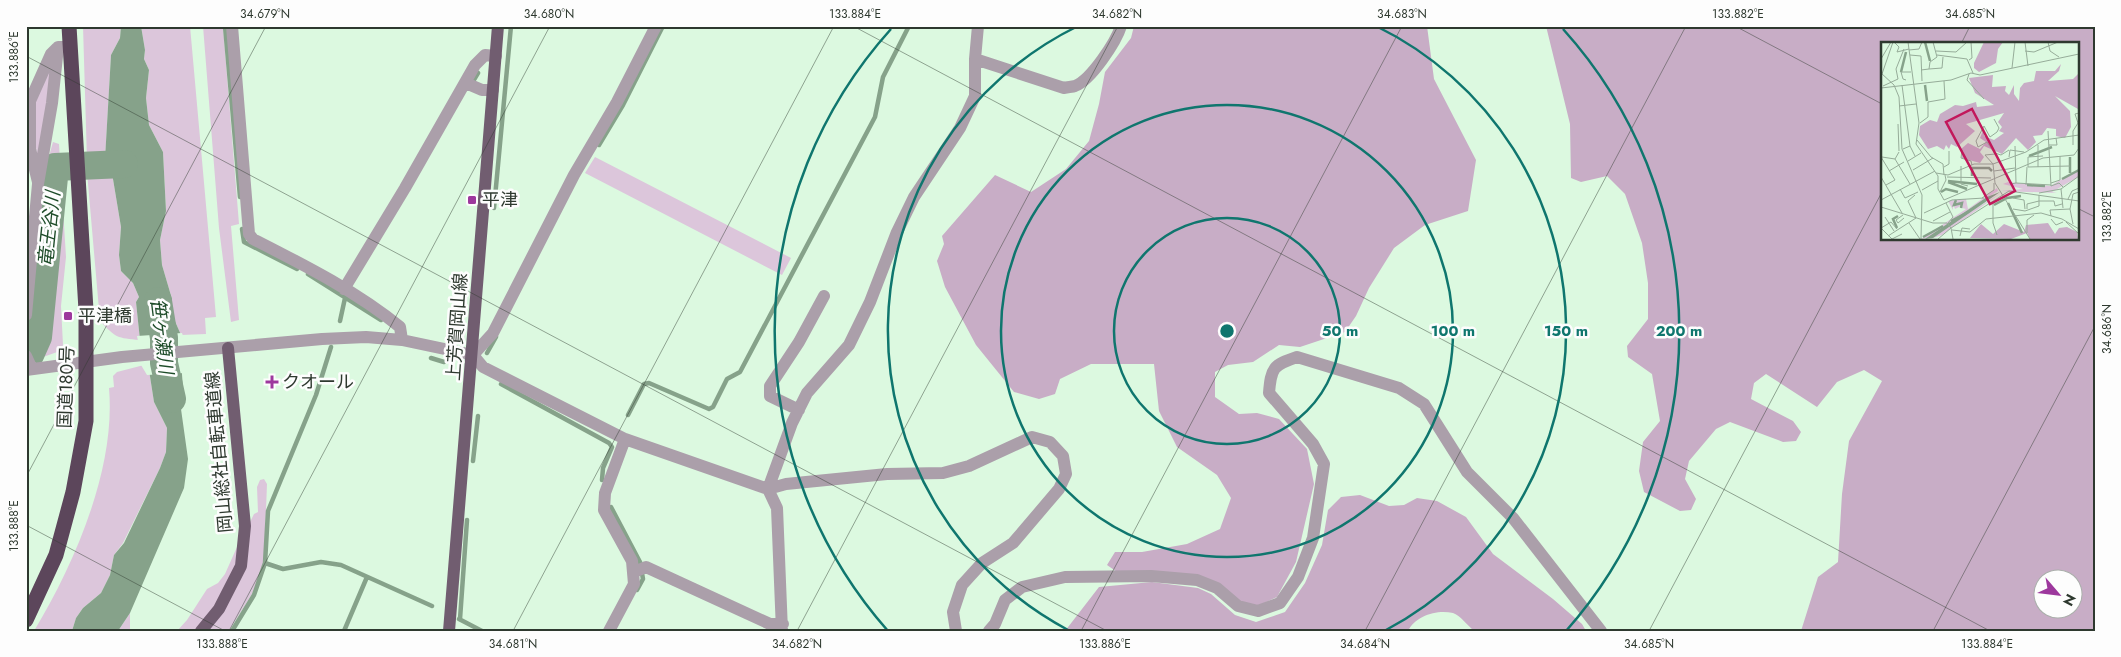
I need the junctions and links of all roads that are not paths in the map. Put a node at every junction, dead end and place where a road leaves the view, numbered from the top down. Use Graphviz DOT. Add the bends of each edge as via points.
graph roads {
  1 [pos="69,26"];
  2 [pos="232,26"];
  3 [pos="498,26"];
  4 [pos="656,26"];
  5 [pos="978,26"];
  6 [pos="1121,26"];
  7 [pos="65,47"];
  8 [pos="496,56"];
  9 [pos="975,59"];
  10 [pos="471,85"];
  11 [pos="493,90"];
  12 [pos="28,100"];
  13 [pos="38,184"];
  14 [pos="348,291"];
  15 [pos="824,296"];
  16 [pos="26,314"];
  17 [pos="402,340"];
  18 [pos="226,348"];
  19 [pos="473,355"];
  20 [pos="86,362"];
  21 [pos="28,365"];
  22 [pos="799,410"];
  23 [pos="625,439"];
  24 [pos="768,489"];
  25 [pos="640,570"];
  26 [pos="26,620"];
  27 [pos="782,628"];
  28 [pos="610,630"];
  29 [pos="201,631"];
  30 [pos="449,631"];
  31 [pos="956,631"];
  32 [pos="990,631"];
  33 [pos="1602,631"];
  1 -- 7 [label="highway, 国道180号"];
  2 -- 14 [label="street" via="249,234"];
  3 -- 8 [label="main road, 上芳賀岡山線"];
  4 -- 19 [label="street" via="574,175 493,333"];
  5 -- 9 [label="street"];
  6 -- 9 [label="street" via="1089,76 1076,86 1064,88"];
  7 -- 12 [label="street" via="51,54"];
  7 -- 13 [label="street"];
  7 -- 20 [label="highway, 国道180号" via="77,160"];
  8 -- 11 [label="main road, 上芳賀岡山線"];
  8 -- 14 [label="street" via="485,55 475,64"];
  9 -- 22 [label="street" via="976,96 960,128 914,197 870,302 848,345 808,392"];
  10 -- 11 [label="street"];
  11 -- 19 [label="main road, 上芳賀岡山線"];
  12 -- 13 [label="street" via="32,167"];
  13 -- 16 [label="street"];
  14 -- 17 [label="street" via="400,327"];
  15 -- 22 [label="street" via="770,386 770,396"];
  17 -- 18 [label="street" via="366,337"];
  17 -- 19 [label="street"];
  18 -- 20 [label="street"];
  18 -- 29 [label="main road, 岡山総社自転車道線" via="245,526 241,566 219,609"];
  19 -- 23 [label="street" via="483,367"];
  19 -- 30 [label="main road, 上芳賀岡山線"];
  20 -- 21 [label="street"];
  20 -- 26 [label="highway, 国道180号" via="86,421 73,492 56,555"];
  22 -- 24 [label="street"];
  23 -- 24 [label="street"];
  23 -- 25 [label="street" via="606,492 604,510"];
  24 -- 27 [label="street" via="778,508"];
  24 -- 31 [label="street" via="786,484 887,474 944,473 969,466 1032,437 1050,442 1063,456 1066,474 1059,489 1012,543 982,563 962,585 953,612"];
  25 -- 27 [label="street"];
  25 -- 28 [label="street"];
  32 -- 33 [label="street" via="1005,600 1022,588 1064,577 1151,576 1197,580 1217,588 1238,606 1258,611 1280,603 1298,577 1313,538 1324,464 1313,444 1269,393 1271,374 1280,362 1297,357 1399,388 1424,404 1467,472 1513,518"];
}
